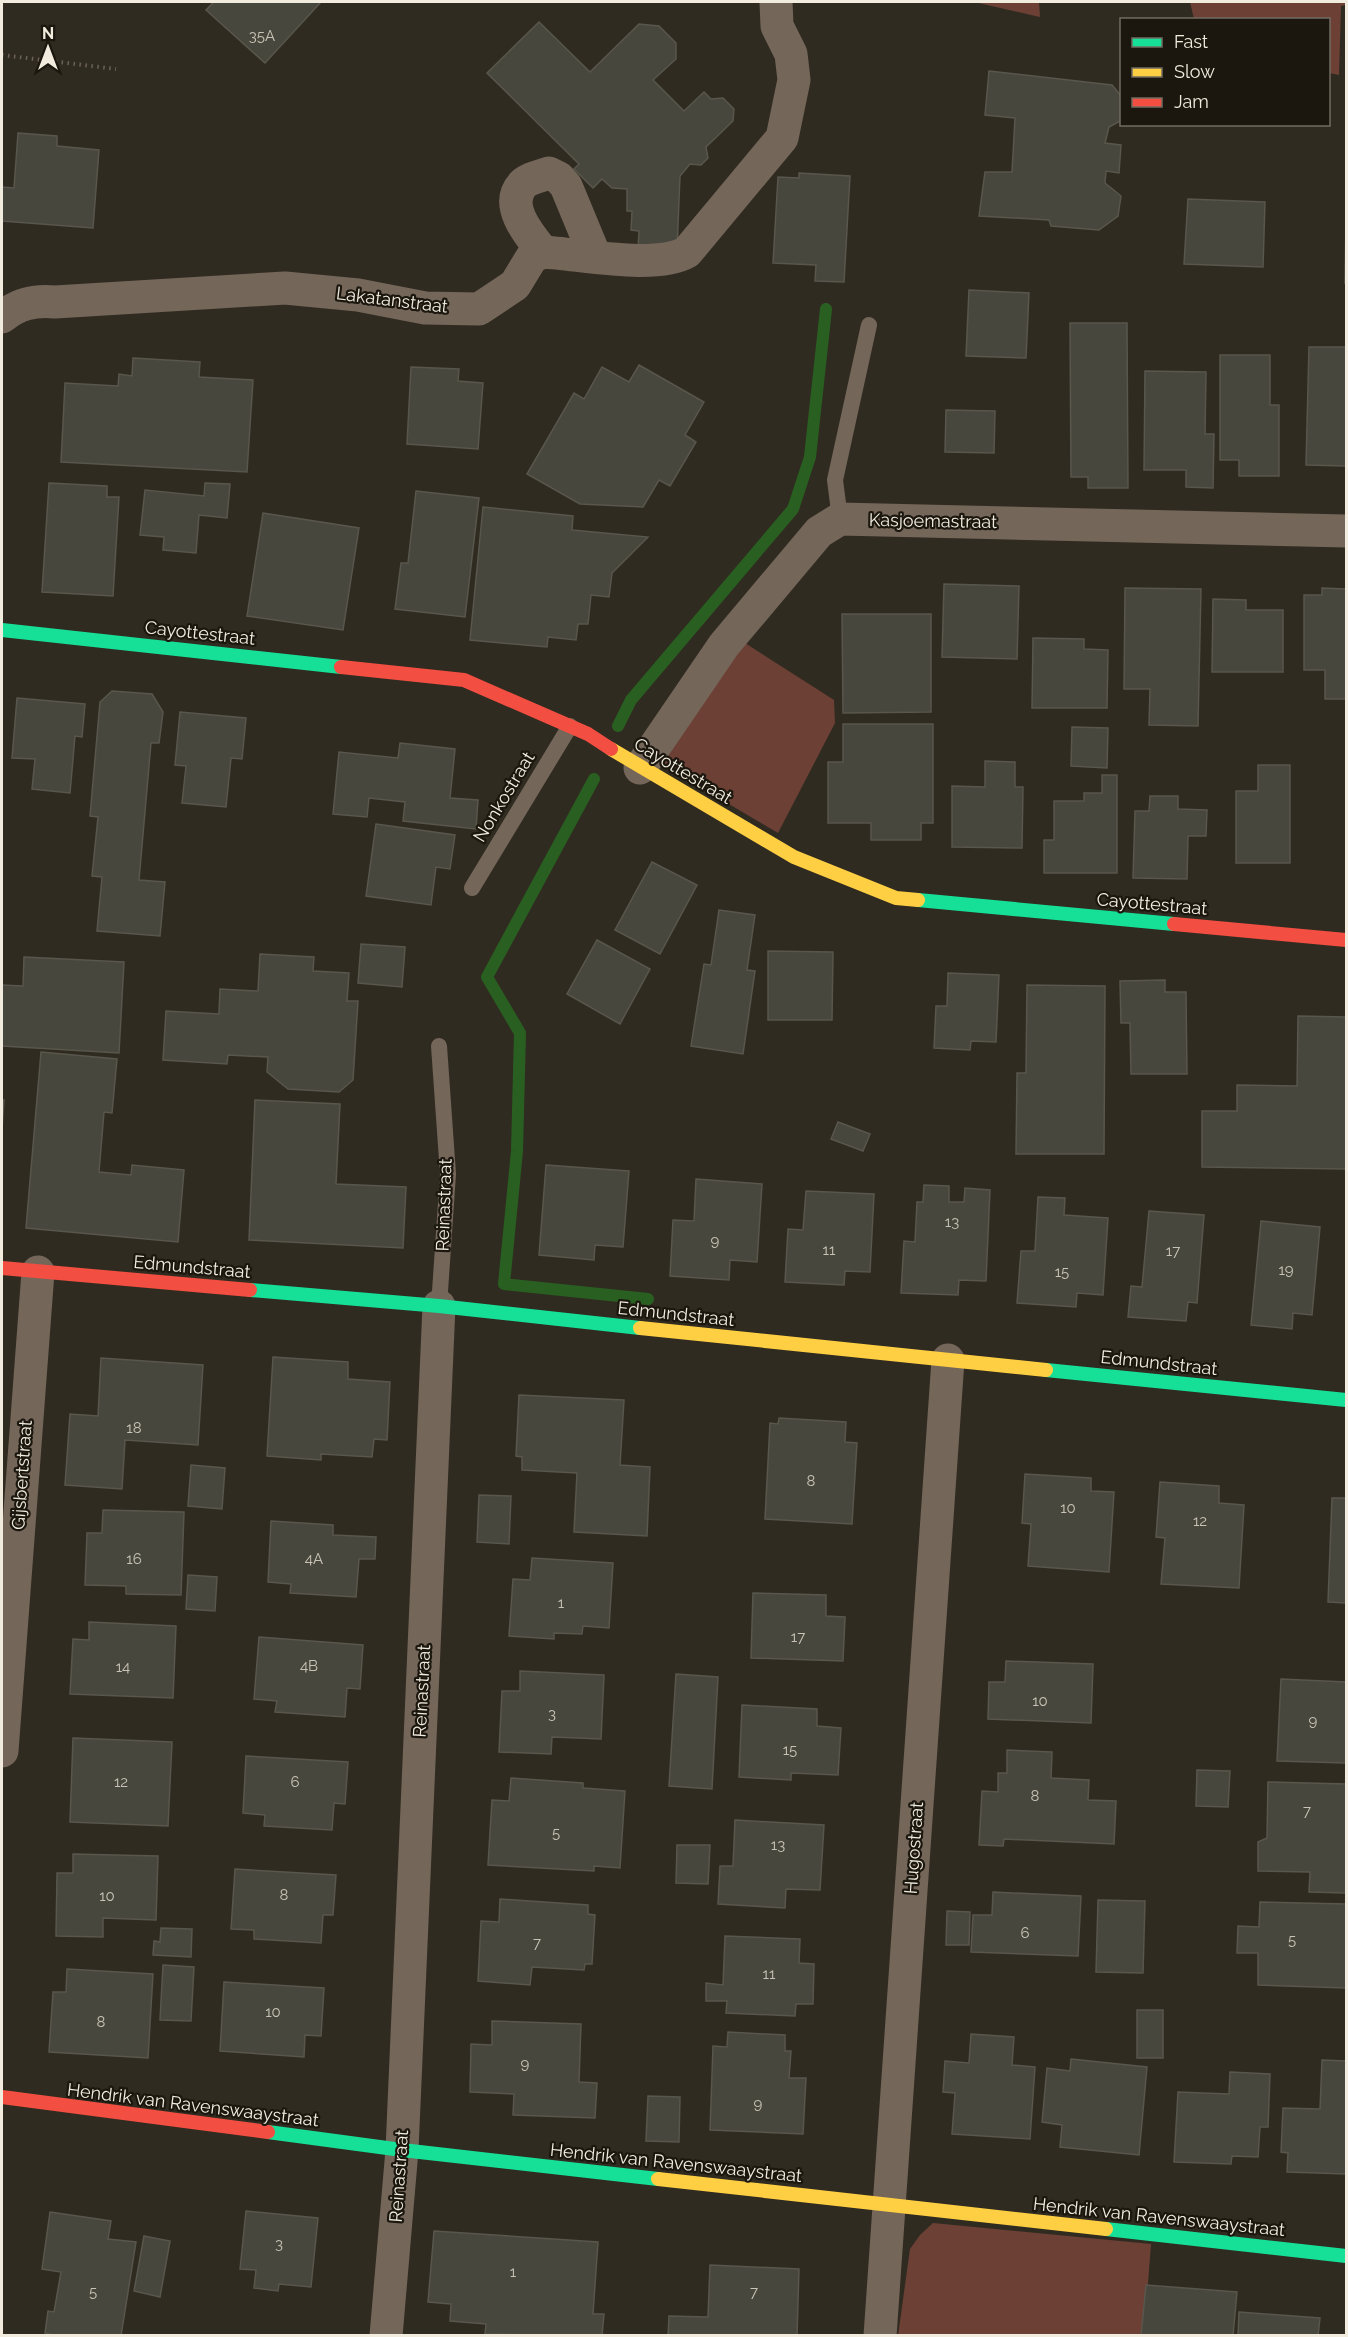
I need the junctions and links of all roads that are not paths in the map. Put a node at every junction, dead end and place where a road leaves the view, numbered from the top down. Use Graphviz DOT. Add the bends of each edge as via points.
graph roads {
  1 [pos="776,2"];
  2 [pos="543,252"];
  3 [pos="595,256"];
  4 [pos="2,317"];
  5 [pos="869,325"];
  6 [pos="840,519"];
  7 [pos="1347,531"];
  8 [pos="2,630"];
  9 [pos="570,726"];
  10 [pos="640,768"];
  11 [pos="472,888"];
  12 [pos="1347,940"];
  13 [pos="439,1046"];
  14 [pos="2,1268"];
  15 [pos="38,1272"];
  16 [pos="439,1305"];
  17 [pos="948,1360"];
  18 [pos="1347,1400"];
  19 [pos="3,1718"];
  20 [pos="2,1751"];
  21 [pos="2,2097"];
  22 [pos="402,2150"];
  23 [pos="890,2205"];
  24 [pos="1347,2256"];
  25 [pos="386,2336"];
  26 [pos="880,2336"];
  1 -- 3 [label="street" via="777,26 790,54 794,80 782,138 687,252 676,258 644,261"];
  2 -- 3 [label="street"];
  2 -- 3 [label="street" via="524,227 516,196 523,184 549,173 566,186"];
  2 -- 4 [label="street, Lakatanstraat" via="532,257 515,285 479,309 425,308 358,295 285,288 37,300 13,308"];
  5 -- 6 [label="lane" via="835,480"];
  6 -- 7 [label="street, Kasjoemastraat"];
  6 -- 10 [label="street" via="819,532 724,645"];
  8 -- 9 [label="street, Cayottestraat" via="464,680"];
  9 -- 10 [label="street, Cayottestraat"];
  9 -- 11 [label="lane, Nonkostraat"];
  10 -- 12 [label="street, Cayottestraat" via="794,857 896,898"];
  13 -- 16 [label="lane, Reinastraat" via="448,1174"];
  14 -- 15 [label="street, Edmundstraat"];
  15 -- 16 [label="street, Edmundstraat"];
  15 -- 19 [label="street, Gijsbertstraat"];
  16 -- 17 [label="street, Edmundstraat"];
  16 -- 22 [label="street, Reinastraat"];
  17 -- 18 [label="street, Edmundstraat"];
  17 -- 23 [label="street, Hugostraat"];
  19 -- 20 [label="street, Gijsbertstraat"];
  21 -- 22 [label="street, Hendrik van Ravenswaaystraat"];
  22 -- 23 [label="street, Hendrik van Ravenswaaystraat"];
  22 -- 25 [label="street, Reinastraat"];
  23 -- 24 [label="street, Hendrik van Ravenswaaystraat"];
  23 -- 26 [label="street, Hugostraat"];
}
